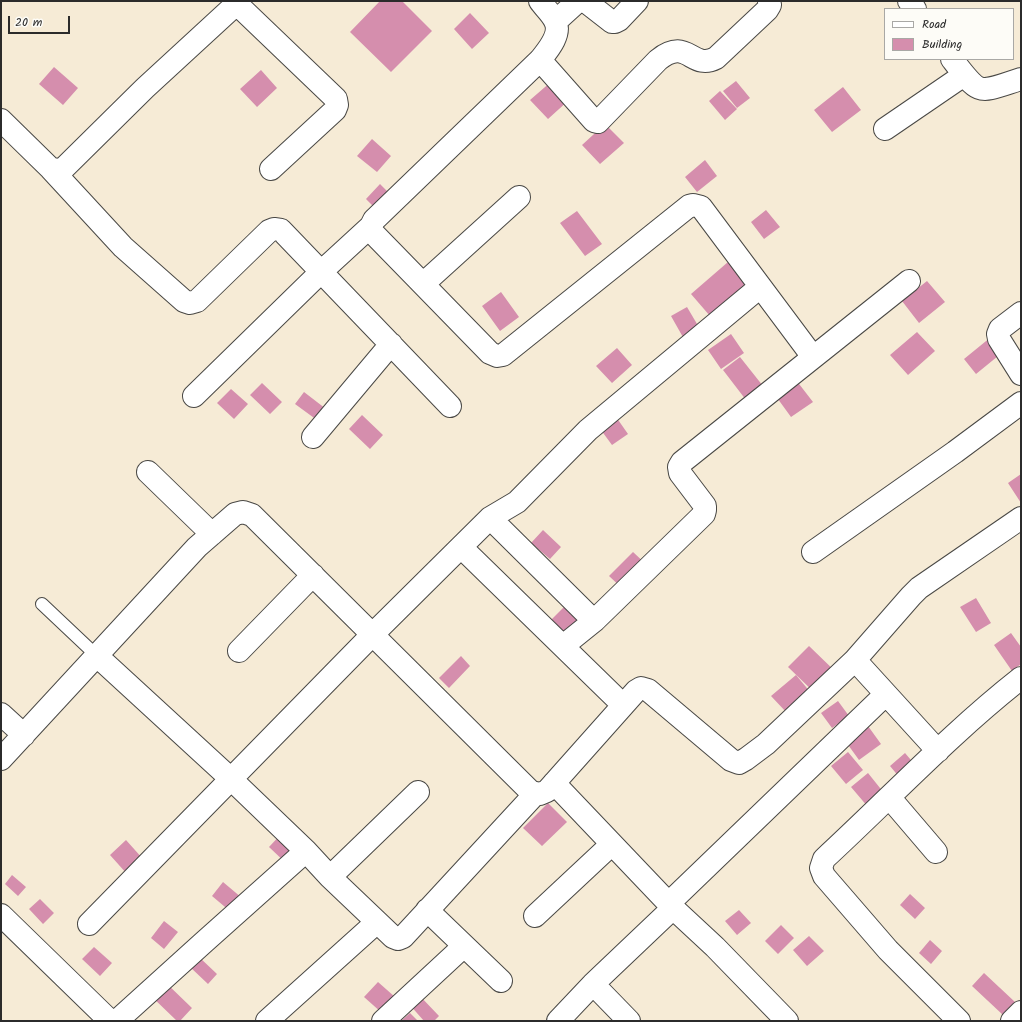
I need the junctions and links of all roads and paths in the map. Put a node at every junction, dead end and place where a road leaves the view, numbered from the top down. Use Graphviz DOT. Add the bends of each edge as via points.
graph roads {
  1 [pos="540,1"];
  2 [pos="578,1"];
  3 [pos="585,1"];
  4 [pos="637,1"];
  5 [pos="769,1"];
  6 [pos="556,21"];
  7 [pos="540,60"];
  8 [pos="958,67"];
  9 [pos="1021,79"];
  10 [pos="1,120"];
  11 [pos="885,129"];
  12 [pos="52,169"];
  13 [pos="271,169"];
  14 [pos="518,197"];
  15 [pos="371,226"];
  16 [pos="322,272"];
  17 [pos="909,281"];
  18 [pos="423,284"];
  19 [pos="760,287"];
  20 [pos="1021,313"];
  21 [pos="391,344"];
  22 [pos="813,357"];
  23 [pos="1021,374"];
  24 [pos="194,396"];
  25 [pos="1021,403"];
  26 [pos="450,406"];
  27 [pos="313,436"];
  28 [pos="148,472"];
  29 [pos="490,518"];
  30 [pos="1021,518"];
  31 [pos="212,534"];
  32 [pos="461,546"];
  33 [pos="813,552"];
  34 [pos="313,575"];
  35 [pos="42,604"];
  36 [pos="594,621"];
  37 [pos="373,634"];
  38 [pos="563,646"];
  39 [pos="239,651"];
  40 [pos="96,655"];
  41 [pos="855,660"];
  42 [pos="1021,678"];
  43 [pos="886,694"];
  44 [pos="623,705"];
  45 [pos="1,714"];
  46 [pos="24,734"];
  47 [pos="938,751"];
  48 [pos="1,759"];
  49 [pos="231,779"];
  50 [pos="545,788"];
  51 [pos="418,792"];
  52 [pos="889,797"];
  53 [pos="612,844"];
  54 [pos="306,851"];
  55 [pos="936,852"];
  56 [pos="330,877"];
  57 [pos="670,906"];
  58 [pos="427,910"];
  59 [pos="1,915"];
  60 [pos="535,916"];
  61 [pos="377,922"];
  62 [pos="89,924"];
  63 [pos="464,946"];
  64 [pos="501,981"];
  65 [pos="593,984"];
  66 [pos="1021,1012"];
  67 [pos="267,1021"];
  68 [pos="383,1021"];
  69 [pos="558,1021"];
  70 [pos="629,1021"];
  71 [pos="787,1021"];
  72 [pos="959,1021"];
  73 [pos="1012,1021"];
  1 -- 6 [label="street"];
  2 -- 6 [label="street"];
  3 -- 4 [label="street" via="612,22 619,20"];
  5 -- 7 [label="street" via="770,5 766,10 709,62 703,62 682,52 667,53 598,122 594,121"];
  6 -- 7 [label="street" via="557,31 553,43"];
  7 -- 15 [label="street" via="380,214"];
  8 -- 9 [label="street" via="978,89 986,90"];
  8 -- 11 [label="street"];
  10 -- 12 [label="street"];
  12 -- 13 [label="street" via="64,168 145,88 236,7 240,7 336,99 335,110"];
  12 -- 16 [label="street" via="123,247 184,301 197,301 274,229 281,230"];
  14 -- 18 [label="street"];
  15 -- 16 [label="street"];
  15 -- 18 [label="street" via="373,233"];
  16 -- 21 [label="street"];
  16 -- 24 [label="street"];
  17 -- 22 [label="street"];
  18 -- 19 [label="street" via="490,353 503,356 670,220 693,205 701,208"];
  19 -- 22 [label="street"];
  19 -- 29 [label="street" via="588,430 517,502"];
  20 -- 23 [label="street" via="998,334"];
  21 -- 26 [label="street"];
  21 -- 27 [label="street"];
  22 -- 36 [label="street" via="682,462 679,467 680,473 704,506 704,514"];
  25 -- 33 [label="street"];
  28 -- 31 [label="street"];
  29 -- 32 [label="street"];
  29 -- 36 [label="street"];
  30 -- 41 [label="street" via="919,588"];
  31 -- 34 [label="street" via="235,514 243,512 252,515"];
  31 -- 40 [label="street"];
  32 -- 37 [label="street"];
  32 -- 38 [label="street"];
  34 -- 37 [label="street"];
  34 -- 39 [label="street"];
  35 -- 40 [label="lane"];
  36 -- 38 [label="street"];
  37 -- 49 [label="street"];
  37 -- 50 [label="street" via="531,792"];
  38 -- 44 [label="street"];
  40 -- 46 [label="street"];
  40 -- 49 [label="street"];
  41 -- 43 [label="street"];
  41 -- 44 [label="street" via="766,744 739,763 731,760 648,690 642,688 636,691"];
  42 -- 47 [label="street"];
  43 -- 47 [label="street"];
  43 -- 57 [label="street"];
  44 -- 50 [label="street"];
  45 -- 46 [label="street"];
  46 -- 48 [label="street"];
  47 -- 52 [label="street"];
  49 -- 54 [label="street"];
  49 -- 62 [label="street"];
  50 -- 53 [label="street"];
  50 -- 58 [label="street"];
  51 -- 56 [label="street"];
  52 -- 55 [label="street"];
  52 -- 72 [label="street" via="824,859 821,868 824,876 888,950"];
  53 -- 57 [label="street"];
  53 -- 60 [label="street"];
  54 -- 56 [label="street"];
  54 -- 59 [label="street" via="119,1019 108,1018"];
  56 -- 61 [label="street"];
  57 -- 65 [label="street"];
  57 -- 71 [label="street" via="715,947"];
  58 -- 61 [label="street" via="403,937 398,939"];
  58 -- 63 [label="street"];
  61 -- 67 [label="street"];
  63 -- 64 [label="street"];
  63 -- 68 [label="street"];
  65 -- 69 [label="street"];
  65 -- 70 [label="street"];
  66 -- 73 [label="street"];
}
